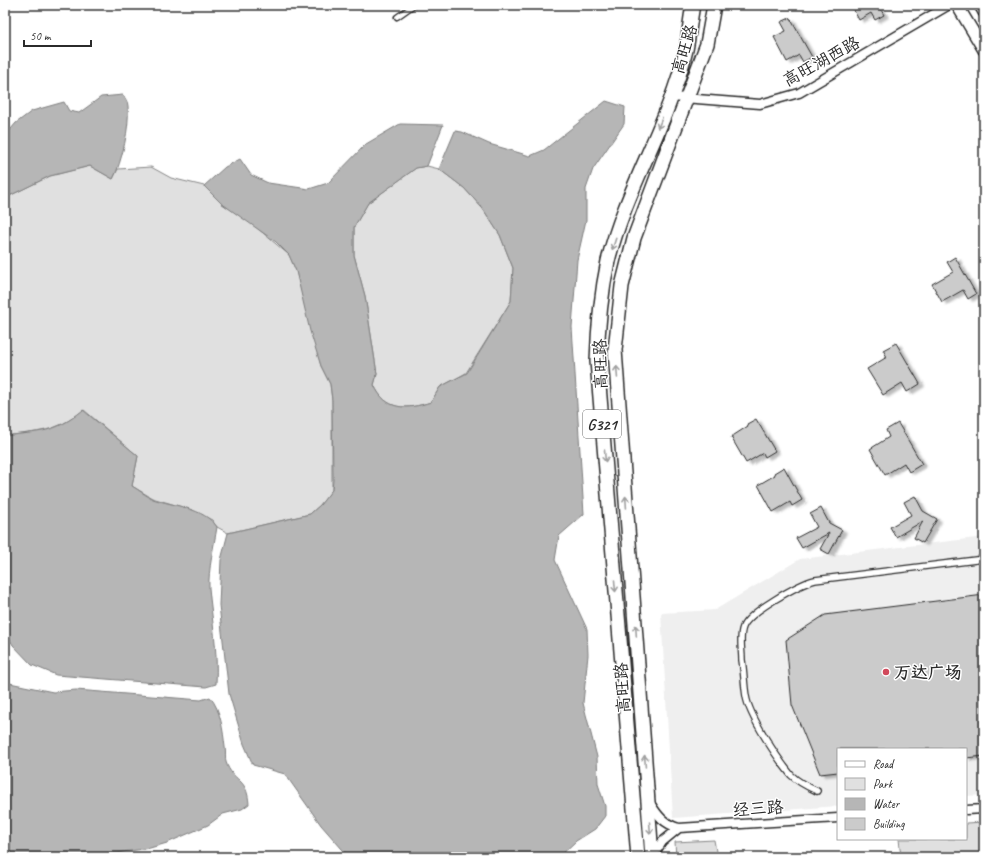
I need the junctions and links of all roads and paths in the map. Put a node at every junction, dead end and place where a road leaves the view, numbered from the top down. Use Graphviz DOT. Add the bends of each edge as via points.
graph roads {
  1 [pos="414,5"];
  2 [pos="693,5"];
  3 [pos="714,5"];
  4 [pos="950,5"];
  5 [pos="957,5"];
  6 [pos="980,5"];
  7 [pos="984,12"];
  8 [pos="397,17"];
  9 [pos="984,50"];
  10 [pos="671,97"];
  11 [pos="687,98"];
  12 [pos="984,559"];
  13 [pos="817,791"];
  14 [pos="648,800"];
  15 [pos="984,809"];
  16 [pos="967,810"];
  17 [pos="837,818"];
  18 [pos="679,828"];
  19 [pos="638,857"];
  20 [pos="653,857"];
  1 -- 8 [label="lane"];
  2 -- 10 [label="highway, 高旺路 / G321" via="686,51"];
  3 -- 11 [label="highway, 高旺路 / G321" via="707,44"];
  4 -- 11 [label="street, 高旺湖西路" via="799,93 760,104"];
  5 -- 9 [label="main road"];
  6 -- 7 [label="main road"];
  10 -- 11 [label="street, 高旺湖西路"];
  10 -- 19 [label="highway, 高旺路 / G321, one-way" via="624,213 609,260 599,311 597,361"];
  14 -- 11 [label="highway, 高旺路 / G321, one-way" via="615,350 622,286 634,238"];
  12 -- 13 [label="street" via="816,580 795,588 749,617 740,637 746,697 751,711 792,776 808,788"];
  14 -- 18 [label="street" via="660,818"];
  14 -- 20 [label="highway, 高旺路 / G321, one-way"];
  15 -- 16 [label="street"];
  17 -- 18 [label="street, 经三路"];
  18 -- 20 [label="street" via="662,842"];
}
